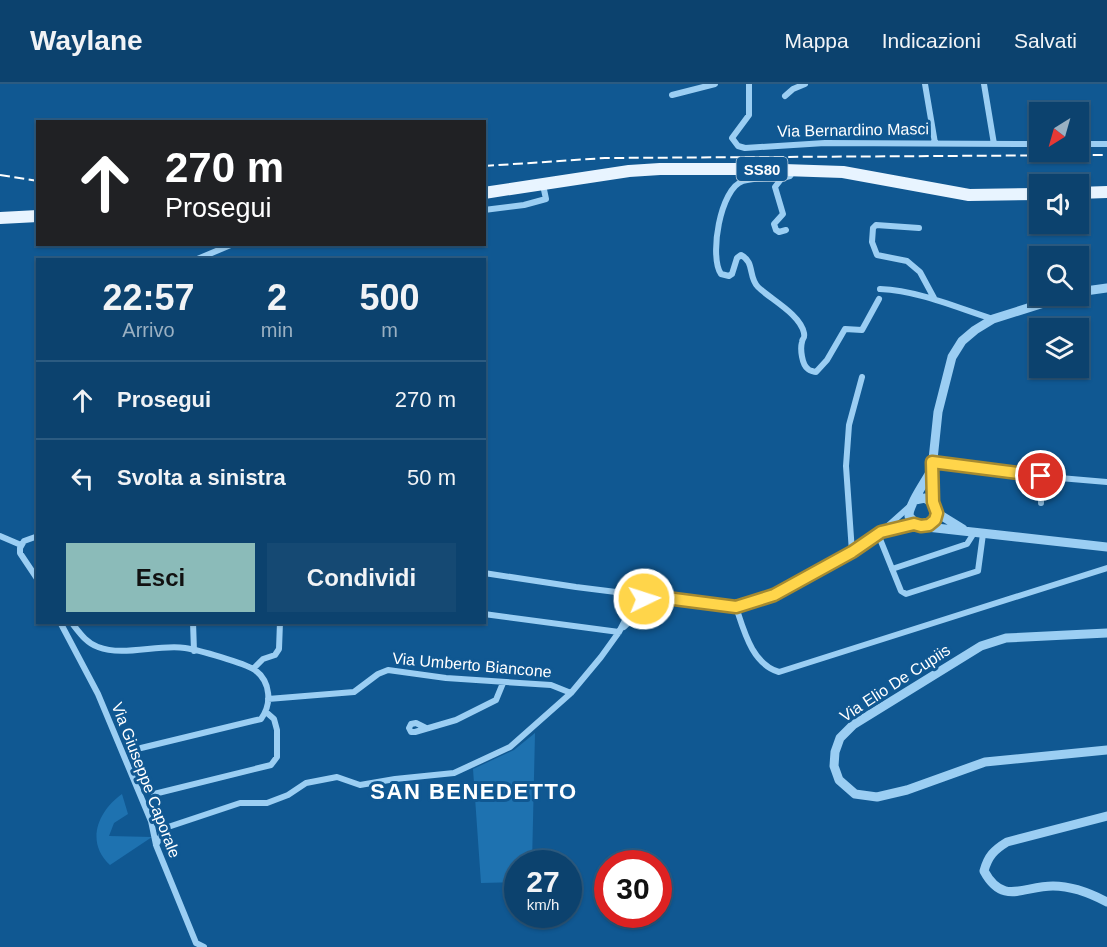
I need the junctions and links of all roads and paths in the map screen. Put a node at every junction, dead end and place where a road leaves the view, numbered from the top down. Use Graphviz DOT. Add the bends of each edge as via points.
graph roads {
  1 [pos="715,84"];
  2 [pos="749,84"];
  3 [pos="805,84"];
  4 [pos="925,84"];
  5 [pos="984,84"];
  6 [pos="672,95"];
  7 [pos="785,96"];
  8 [pos="935,142"];
  9 [pos="994,144"];
  10 [pos="1029,144"];
  11 [pos="1089,144"];
  12 [pos="1107,144"];
  13 [pos="794,169"];
  14 [pos="782,178"];
  15 [pos="543,185"];
  16 [pos="1107,192"];
  17 [pos="486,193"];
  18 [pos="1089,193"];
  19 [pos="1029,194"];
  20 [pos="486,210"];
  21 [pos="36,216"];
  22 [pos="0,218"];
  23 [pos="919,228"];
  24 [pos="786,230"];
  25 [pos="228,246"];
  26 [pos="200,258"];
  27 [pos="1107,288"];
  28 [pos="880,289"];
  29 [pos="1089,290"];
  30 [pos="879,298"];
  31 [pos="934,298"];
  32 [pos="1034,306"];
  33 [pos="993,319"];
  34 [pos="862,377"];
  35 [pos="932,465"];
  36 [pos="1041,476"];
  37 [pos="1107,482"];
  38 [pos="933,502"];
  39 [pos="912,503"];
  40 [pos="1041,503"];
  41 [pos="937,513"];
  42 [pos="914,524"];
  43 [pos="925,526"];
  44 [pos="879,533"];
  45 [pos="976,533"];
  46 [pos="0,536"];
  47 [pos="36,536"];
  48 [pos="21,544"];
  49 [pos="1105,549"];
  50 [pos="852,552"];
  51 [pos="1106,567"];
  52 [pos="892,568"];
  53 [pos="486,573"];
  54 [pos="36,577"];
  55 [pos="624,592"];
  56 [pos="643,595"];
  57 [pos="670,598"];
  58 [pos="736,607"];
  59 [pos="632,608"];
  60 [pos="640,612"];
  61 [pos="486,614"];
  62 [pos="61,624"];
  63 [pos="73,624"];
  64 [pos="193,624"];
  65 [pos="280,624"];
  66 [pos="619,632"];
  67 [pos="1107,633"];
  68 [pos="194,651"];
  69 [pos="254,669"];
  70 [pos="503,683"];
  71 [pos="571,693"];
  72 [pos="268,699"];
  73 [pos="266,712"];
  74 [pos="426,728"];
  75 [pos="141,747"];
  76 [pos="1107,750"];
  77 [pos="154,794"];
  78 [pos="1107,816"];
  79 [pos="156,844"];
  80 [pos="1107,902"];
  81 [pos="204,947"];
  1 -- 6 [label="street"];
  2 -- 8 [label="street, Via Bernardino Masci" via="749,115 732,138 738,146"];
  3 -- 7 [label="street"];
  4 -- 8 [label="street"];
  5 -- 9 [label="street"];
  8 -- 9 [label="street, Via Bernardino Masci"];
  9 -- 10 [label="street, Via Bernardino Masci"];
  11 -- 12 [label="street"];
  13 -- 14 [label="street" via="790,176"];
  13 -- 15 [label="main road, SS80" via="642,170"];
  13 -- 19 [label="main road, SS80" via="855,173 969,195"];
  14 -- 24 [label="street" via="775,187 783,214 774,224 779,232"];
  14 -- 30 [label="street" via="743,181 729,194 718,233 716,266 721,274 729,276 737,258 746,258 757,286 781,304 804,332 803,363 816,372 845,329 862,330"];
  15 -- 17 [label="main road, SS80"];
  15 -- 20 [label="street" via="546,199"];
  16 -- 18 [label="main road"];
  21 -- 22 [label="main road"];
  23 -- 31 [label="street" via="876,225 872,242 877,255 907,261 920,272"];
  25 -- 26 [label="street"];
  27 -- 29 [label="street"];
  28 -- 31 [label="street"];
  31 -- 33 [label="street"];
  32 -- 33 [label="street"];
  33 -- 35 [label="street" via="962,341 952,357 938,412"];
  34 -- 50 [label="street" via="849,425 847,456"];
  35 -- 36 [label="street"];
  35 -- 38 [label="street"];
  35 -- 39 [label="street"];
  36 -- 37 [label="street"];
  36 -- 40 [label="street"];
  38 -- 39 [label="street" via="925,498"];
  38 -- 41 [label="street"];
  39 -- 42 [label="street" via="909,516"];
  39 -- 44 [label="street"];
  41 -- 43 [label="street" via="932,523"];
  41 -- 45 [label="street"];
  42 -- 43 [label="street"];
  42 -- 44 [label="street"];
  43 -- 45 [label="street"];
  44 -- 50 [label="street"];
  44 -- 52 [label="street"];
  45 -- 49 [label="street"];
  45 -- 52 [label="street" via="967,544"];
  45 -- 52 [label="street" via="975,573 906,594"];
  46 -- 48 [label="street"];
  47 -- 48 [label="street"];
  48 -- 54 [label="street" via="20,553"];
  50 -- 58 [label="street" via="774,595"];
  51 -- 58 [label="street" via="779,672 759,660"];
  53 -- 55 [label="street"];
  55 -- 56 [label="street"];
  55 -- 59 [label="street" via="633,600"];
  56 -- 57 [label="street"];
  56 -- 59 [label="street"];
  56 -- 60 [label="street"];
  57 -- 58 [label="street"];
  57 -- 60 [label="street"];
  59 -- 66 [label="street"];
  60 -- 66 [label="street"];
  61 -- 66 [label="street"];
  62 -- 79 [label="street, Via Giuseppe Caporale" via="98,694 152,821"];
  63 -- 68 [label="street" via="85,639 111,650"];
  64 -- 68 [label="street"];
  65 -- 69 [label="street" via="275,655 263,658"];
  66 -- 71 [label="street"];
  67 -- 76 [label="street, Via Elio De Cupiis" via="1006,638 981,646 853,725 840,738 834,766 839,780 855,794 877,797 985,762"];
  68 -- 69 [label="street"];
  69 -- 72 [label="street" via="266,684"];
  70 -- 71 [label="street, Via Umberto Biancone" via="551,686"];
  70 -- 72 [label="street, Via Umberto Biancone" via="382,671 354,692"];
  70 -- 74 [label="street" via="496,700 456,720"];
  71 -- 79 [label="street" via="510,747 454,773 360,785 337,777 306,783 267,803 240,803 165,828"];
  72 -- 73 [label="street"];
  73 -- 75 [label="street" via="261,719"];
  73 -- 77 [label="street" via="274,719 277,730 277,758 271,765"];
  78 -- 80 [label="street" via="1007,842 994,850 984,871 996,888 1006,891 1052,886 1077,889"];
  79 -- 81 [label="street, Via Giuseppe Caporale" via="196,943"];
}
